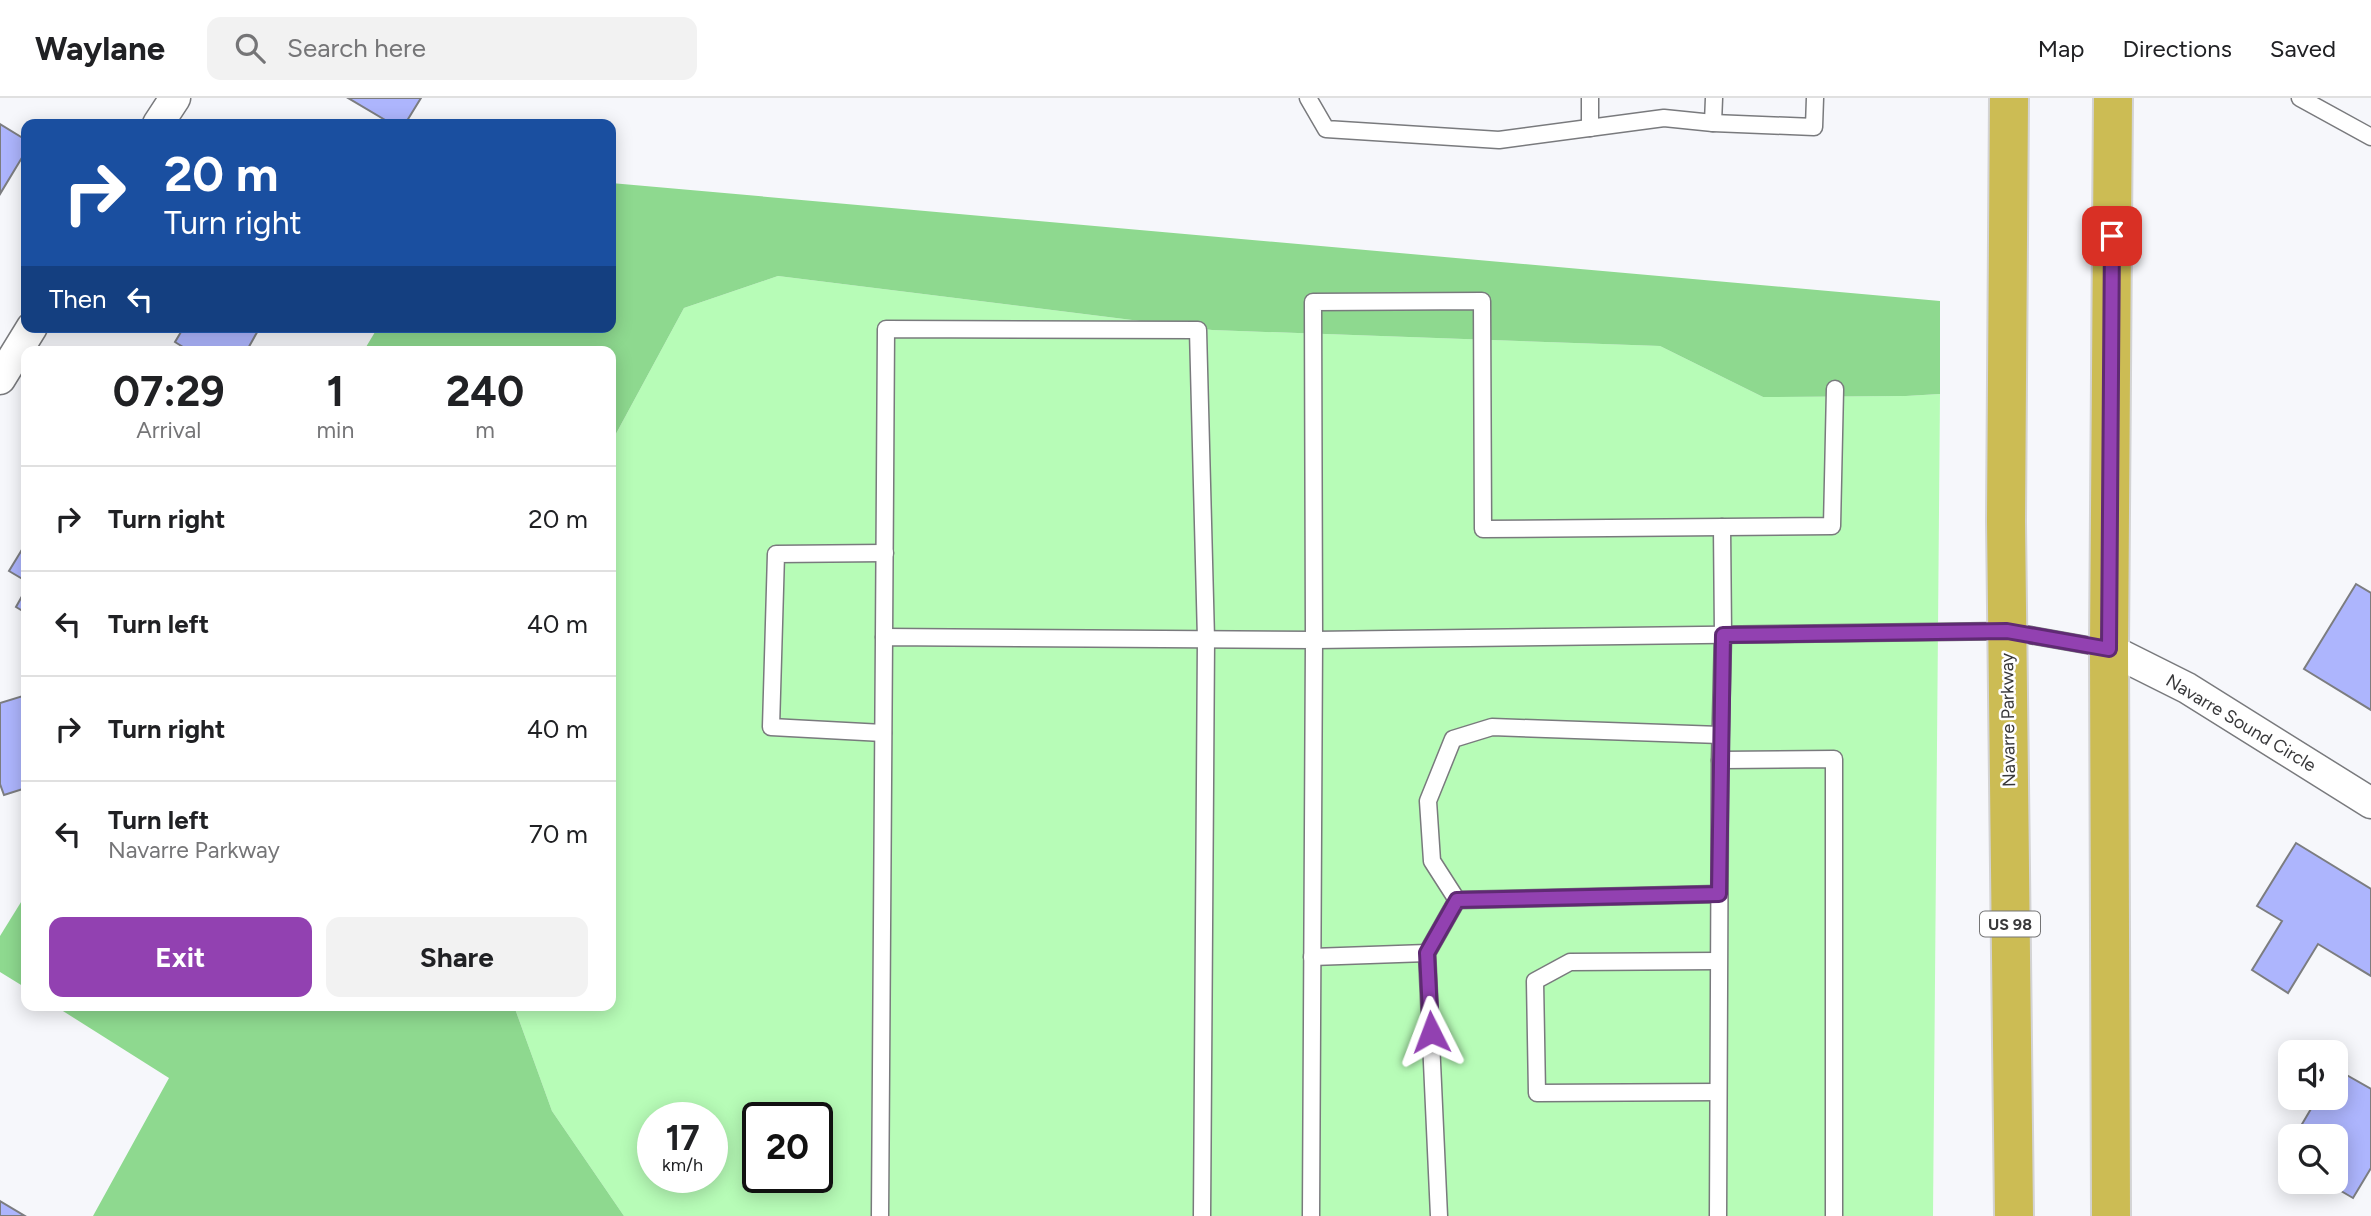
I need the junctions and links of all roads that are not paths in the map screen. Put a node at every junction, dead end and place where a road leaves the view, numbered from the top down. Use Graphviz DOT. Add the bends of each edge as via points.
graph roads {
  1 [pos="175,98"];
  2 [pos="1308,98"];
  3 [pos="1590,98"];
  4 [pos="1714,98"];
  5 [pos="1815,98"];
  6 [pos="2009,98"];
  7 [pos="2113,98"];
  8 [pos="2300,98"];
  9 [pos="161,119"];
  10 [pos="1713,123"];
  11 [pos="1590,128"];
  12 [pos="2371,137"];
  13 [pos="28,333"];
  14 [pos="0,379"];
  15 [pos="1835,389"];
  16 [pos="1721,527"];
  17 [pos="885,553"];
  18 [pos="2007,631"];
  19 [pos="1723,635"];
  20 [pos="884,637"];
  21 [pos="1206,639"];
  22 [pos="1314,640"];
  23 [pos="2109,649"];
  24 [pos="883,733"];
  25 [pos="1720,735"];
  26 [pos="1720,760"];
  27 [pos="2371,803"];
  28 [pos="1719,894"];
  29 [pos="1457,900"];
  30 [pos="1427,953"];
  31 [pos="1312,957"];
  32 [pos="1718,961"];
  33 [pos="1718,1091"];
  34 [pos="2117,1213"];
  35 [pos="880,1216"];
  36 [pos="1202,1216"];
  37 [pos="1311,1216"];
  38 [pos="1439,1216"];
  39 [pos="1717,1216"];
  40 [pos="1834,1216"];
  41 [pos="2014,1216"];
  1 -- 9 [label="street"];
  2 -- 11 [label="lane" via="1326,129 1499,140"];
  3 -- 11 [label="lane"];
  4 -- 10 [label="lane"];
  5 -- 10 [label="lane" via="1814,127"];
  6 -- 18 [label="highway, Navarre Parkway / US 98"];
  7 -- 23 [label="highway"];
  8 -- 12 [label="lane"];
  10 -- 11 [label="lane" via="1664,118"];
  13 -- 14 [label="street"];
  15 -- 16 [label="lane" via="1832,526"];
  16 -- 19 [label="lane"];
  16 -- 22 [label="lane" via="1483,528 1482,301 1313,302"];
  17 -- 20 [label="lane"];
  17 -- 21 [label="lane" via="886,329 1198,330"];
  17 -- 24 [label="lane" via="776,554 771,727"];
  18 -- 19 [label="lane"];
  18 -- 23 [label="lane"];
  18 -- 41 [label="highway, Navarre Parkway / US 98"];
  19 -- 22 [label="lane"];
  19 -- 25 [label="lane"];
  20 -- 21 [label="lane"];
  20 -- 24 [label="lane"];
  21 -- 22 [label="lane"];
  21 -- 36 [label="lane"];
  22 -- 31 [label="lane"];
  23 -- 27 [label="street, Navarre Sound Circle" via="2187,688"];
  23 -- 34 [label="highway"];
  24 -- 35 [label="lane"];
  25 -- 26 [label="lane"];
  25 -- 29 [label="lane" via="1492,727 1453,739 1428,801 1432,861"];
  26 -- 28 [label="lane"];
  26 -- 40 [label="lane" via="1835,758"];
  28 -- 29 [label="lane"];
  28 -- 32 [label="lane"];
  29 -- 30 [label="lane"];
  30 -- 31 [label="lane"];
  30 -- 38 [label="lane"];
  31 -- 37 [label="lane"];
  32 -- 33 [label="lane"];
  32 -- 33 [label="lane" via="1570,962 1535,981 1537,1093"];
  33 -- 39 [label="lane"];
}
